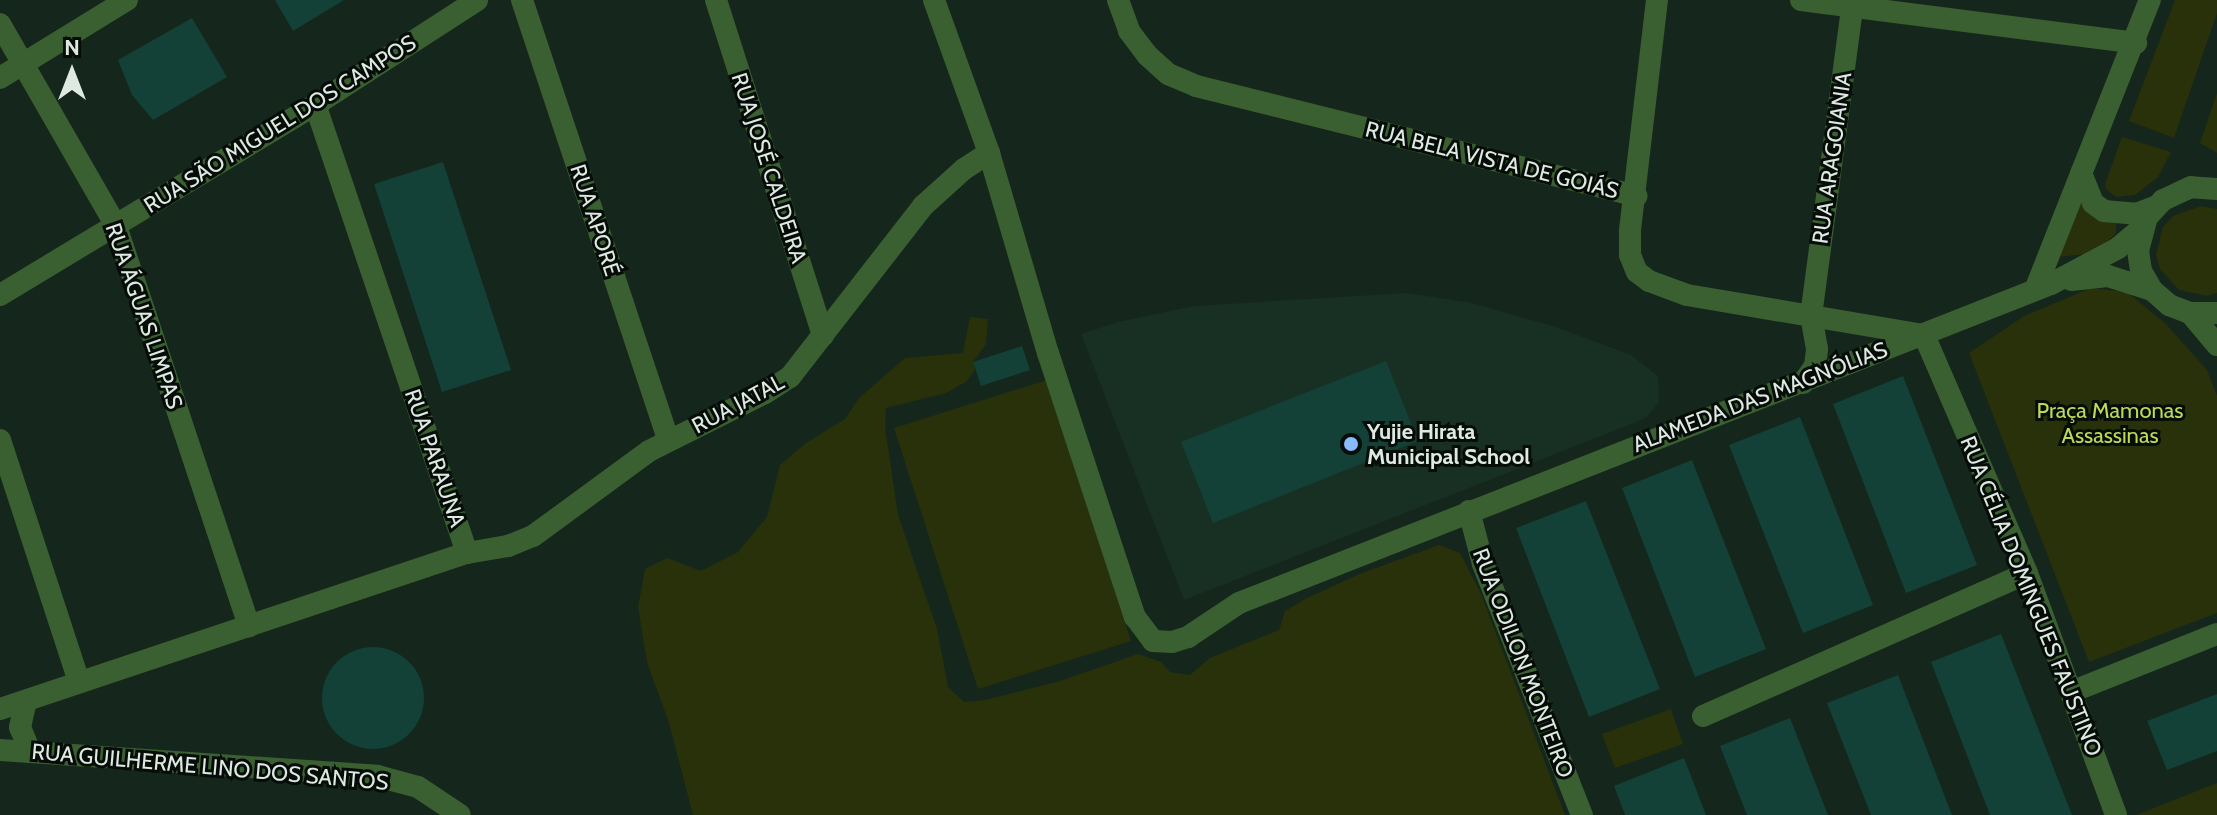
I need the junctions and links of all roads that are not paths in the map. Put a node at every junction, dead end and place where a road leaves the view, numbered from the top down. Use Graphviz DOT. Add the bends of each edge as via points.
graph roads {
  1 [pos="127,0"];
  2 [pos="477,0"];
  3 [pos="522,0"];
  4 [pos="716,0"];
  5 [pos="934,0"];
  6 [pos="1118,0"];
  7 [pos="1657,0"];
  8 [pos="1801,0"];
  9 [pos="2150,0"];
  10 [pos="1853,3"];
  11 [pos="0,24"];
  12 [pos="2136,43"];
  13 [pos="23,64"];
  14 [pos="0,78"];
  15 [pos="315,105"];
  16 [pos="989,153"];
  17 [pos="2081,173"];
  18 [pos="2217,189"];
  19 [pos="1636,196"];
  20 [pos="2154,207"];
  21 [pos="116,226"];
  22 [pos="2141,229"];
  23 [pos="2043,287"];
  24 [pos="2152,290"];
  25 [pos="0,295"];
  26 [pos="2190,313"];
  27 [pos="2216,314"];
  28 [pos="1811,316"];
  29 [pos="823,335"];
  30 [pos="1924,335"];
  31 [pos="2217,345"];
  32 [pos="1803,383"];
  33 [pos="0,440"];
  34 [pos="668,440"];
  35 [pos="1469,511"];
  36 [pos="467,553"];
  37 [pos="2027,573"];
  38 [pos="249,626"];
  39 [pos="2217,634"];
  40 [pos="79,682"];
  41 [pos="2071,692"];
  42 [pos="26,701"];
  43 [pos="0,709"];
  44 [pos="1703,716"];
  45 [pos="0,750"];
  46 [pos="30,752"];
  47 [pos="460,815"];
  48 [pos="1582,815"];
  49 [pos="2116,815"];
  1 -- 13 [label="street"];
  2 -- 15 [label="street, RUA SÃO MIGUEL DOS CAMPOS"];
  3 -- 34 [label="street, RUA APORÉ"];
  4 -- 29 [label="street, RUA JOSÉ CALDEIRA"];
  5 -- 16 [label="street"];
  6 -- 19 [label="street, RUA BELA VISTA DE GOIÁS" via="1129,31 1147,55 1168,74 1196,86"];
  7 -- 19 [label="street"];
  8 -- 10 [label="street"];
  9 -- 12 [label="street"];
  10 -- 12 [label="street"];
  10 -- 28 [label="street, RUA ARAGOIANIA"];
  11 -- 13 [label="street, RUA ÁGUAS LIMPAS"];
  12 -- 17 [label="street"];
  13 -- 14 [label="street"];
  13 -- 21 [label="street, RUA ÁGUAS LIMPAS"];
  15 -- 21 [label="street, RUA SÃO MIGUEL DOS CAMPOS"];
  15 -- 36 [label="street, RUA PARAUNA"];
  16 -- 29 [label="street, RUA JATAL" via="923,206"];
  16 -- 35 [label="street, ALAMEDA DAS MAGNÓLIAS" via="1135,617 1153,641 1188,637 1239,603"];
  17 -- 20 [label="street" via="2093,203 2104,211 2136,214"];
  17 -- 23 [label="street"];
  18 -- 20 [label="street" via="2191,187"];
  19 -- 28 [label="street, RUA BELA VISTA DE GOIÁS" via="1630,255 1637,272 1649,281 1687,295"];
  20 -- 22 [label="street"];
  21 -- 25 [label="street, RUA SÃO MIGUEL DOS CAMPOS"];
  21 -- 38 [label="street, RUA ÁGUAS LIMPAS"];
  22 -- 23 [label="street" via="2118,248"];
  22 -- 24 [label="street" via="2141,271"];
  23 -- 24 [label="street" via="2108,276"];
  23 -- 30 [label="street, ALAMEDA DAS MAGNÓLIAS"];
  24 -- 26 [label="street" via="2169,305"];
  26 -- 27 [label="street"];
  26 -- 31 [label="street"];
  28 -- 30 [label="street, RUA BELA VISTA DE GOIÁS"];
  28 -- 32 [label="street, RUA ARAGOIANIA" via="1815,366"];
  29 -- 34 [label="street, RUA JATAL" via="777,387"];
  30 -- 32 [label="street, ALAMEDA DAS MAGNÓLIAS"];
  30 -- 37 [label="street, RUA CÉLIA DOMINGUES FAUSTINO"];
  32 -- 35 [label="street, ALAMEDA DAS MAGNÓLIAS"];
  33 -- 40 [label="street"];
  34 -- 36 [label="street, RUA JATAL" via="533,536"];
  35 -- 48 [label="street, RUA ODILON MONTEIRO" via="1483,564"];
  36 -- 38 [label="street, RUA PARAUNA"];
  37 -- 41 [label="street, RUA CÉLIA DOMINGUES FAUSTINO"];
  37 -- 44 [label="street"];
  38 -- 40 [label="street, RUA PARAUNA"];
  39 -- 41 [label="street"];
  40 -- 42 [label="street, RUA PARAUNA"];
  41 -- 49 [label="street, RUA CÉLIA DOMINGUES FAUSTINO"];
  42 -- 43 [label="street, RUA PARAUNA"];
  42 -- 46 [label="street" via="20,727"];
  45 -- 46 [label="street, RUA GUILHERME LINO DOS SANTOS"];
  46 -- 47 [label="street, RUA GUILHERME LINO DOS SANTOS" via="377,776 418,787"];
}
